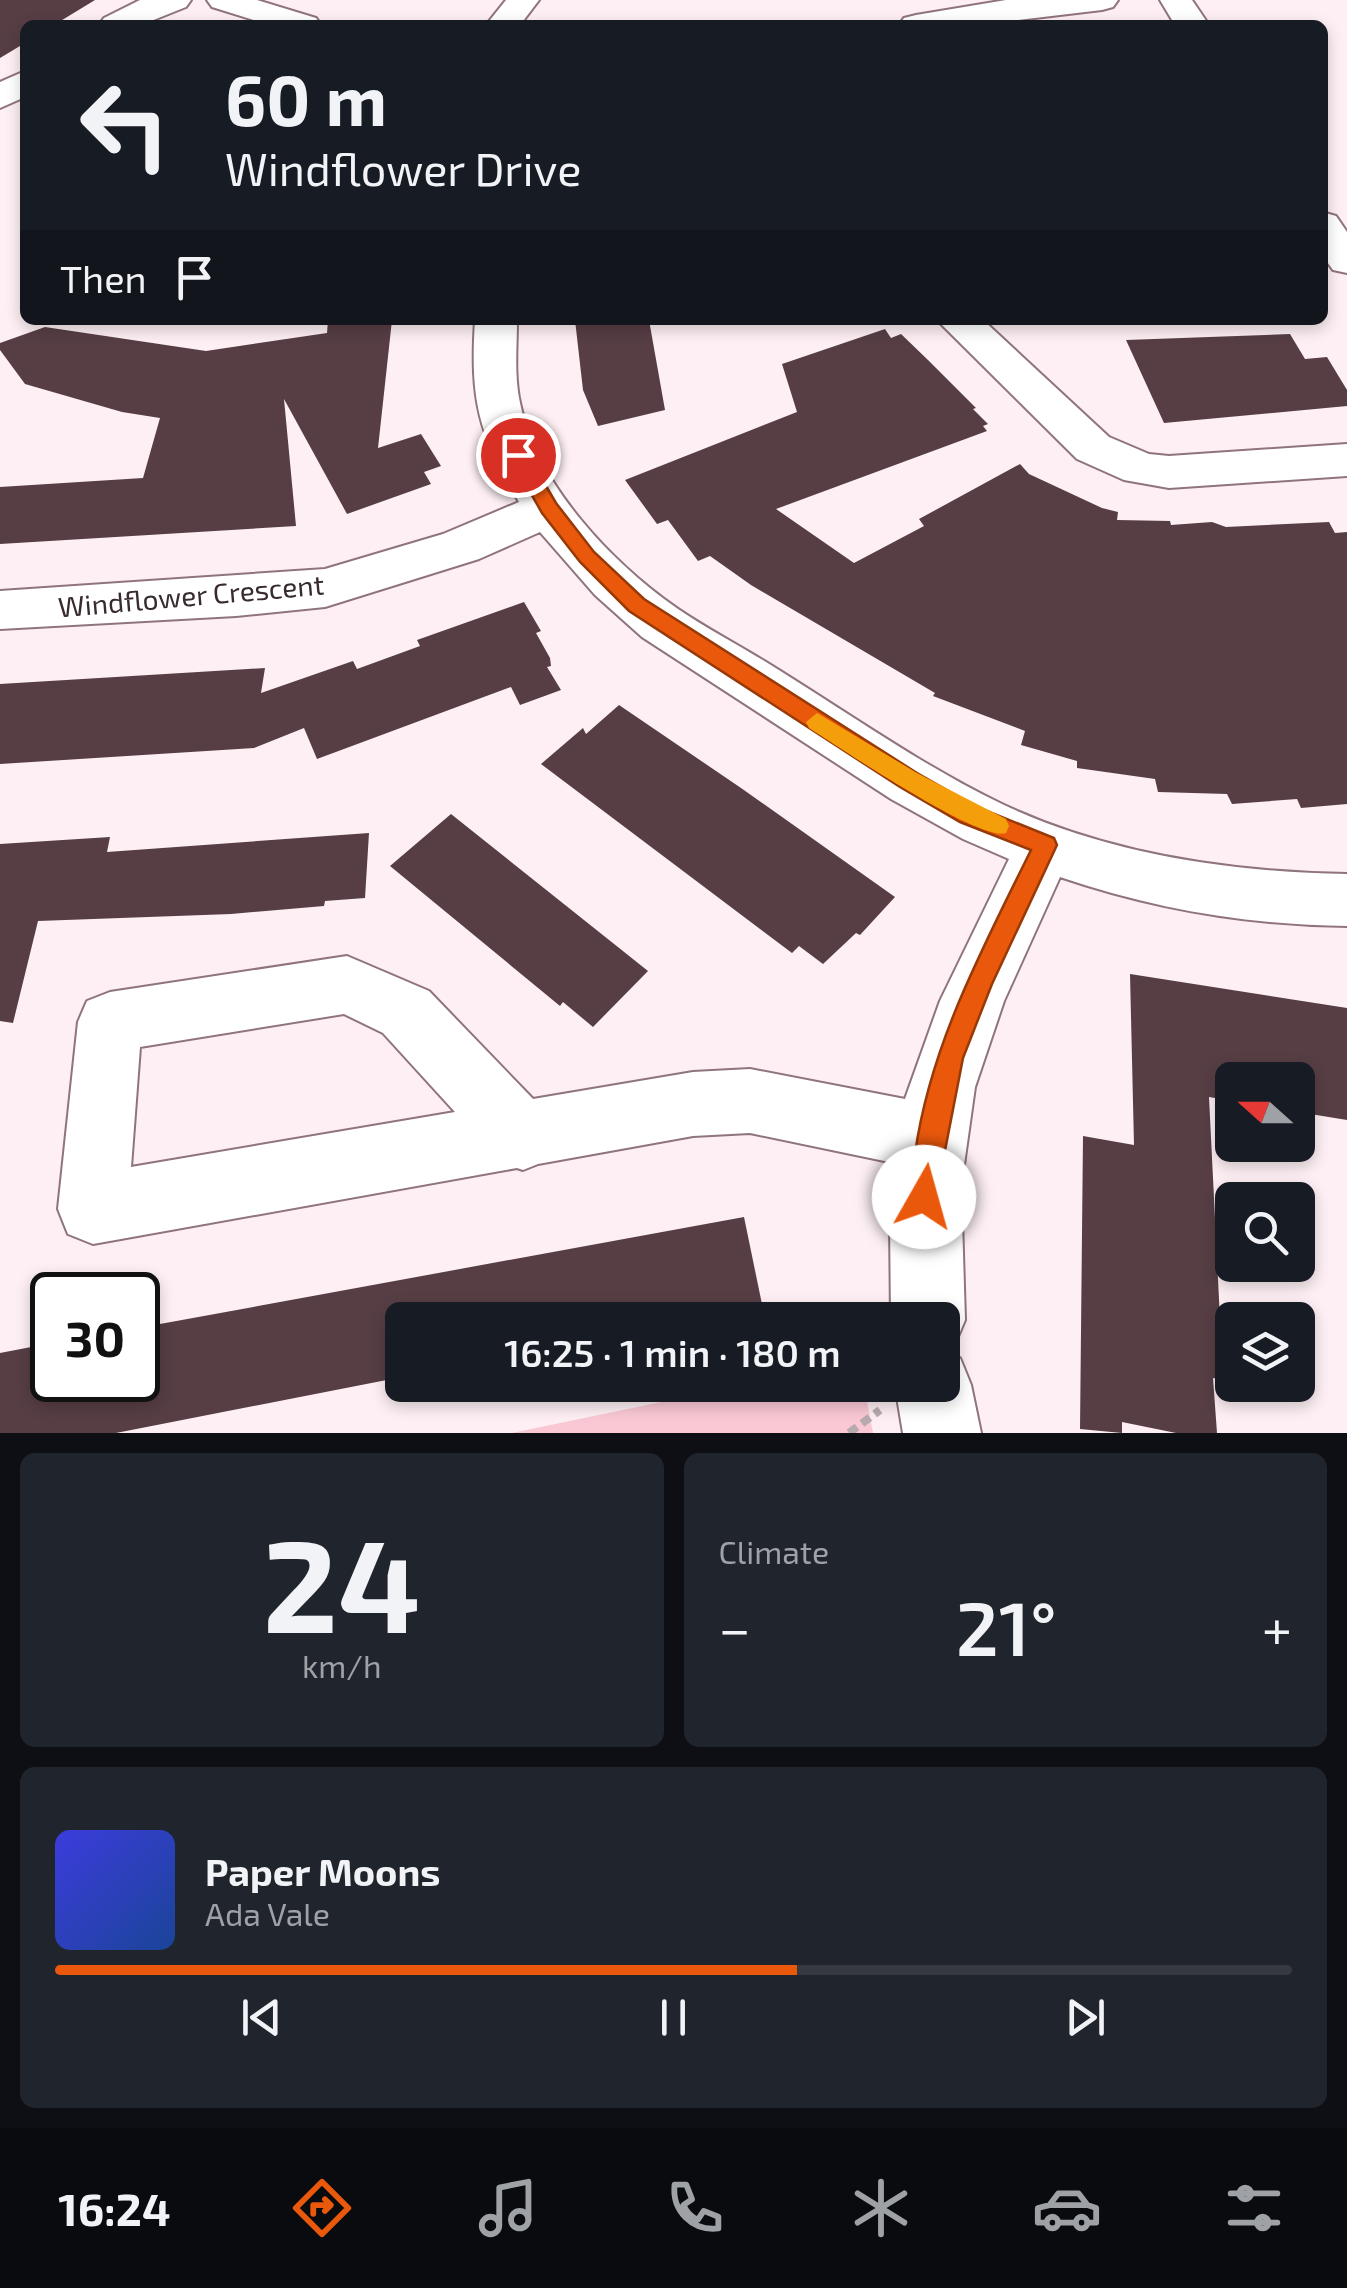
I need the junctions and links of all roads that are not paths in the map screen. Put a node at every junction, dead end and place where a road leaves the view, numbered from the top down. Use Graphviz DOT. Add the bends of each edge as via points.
graph roads {
  1 [pos="174,0"];
  2 [pos="222,0"];
  3 [pos="523,0"];
  4 [pos="1102,0"];
  5 [pos="128,20"];
  6 [pos="288,20"];
  7 [pos="507,20"];
  8 [pos="946,20"];
  9 [pos="1328,233"];
  10 [pos="1347,261"];
  11 [pos="496,325"];
  12 [pos="963,325"];
  13 [pos="1347,460"];
  14 [pos="549,508"];
  15 [pos="0,610"];
  16 [pos="1045,845"];
  17 [pos="1347,900"];
  18 [pos="523,1137"];
  19 [pos="932,1138"];
  20 [pos="927,1302"];
  21 [pos="937,1402"];
  22 [pos="942,1433"];
  1 -- 5 [label="street"];
  2 -- 6 [label="street"];
  3 -- 7 [label="street"];
  4 -- 8 [label="street"];
  9 -- 10 [label="street"];
  11 -- 14 [label="street" via="501,417"];
  12 -- 13 [label="street" via="1093,448 1142,469"];
  14 -- 15 [label="street, Windflower Crescent" via="477,541 325,588"];
  14 -- 16 [label="street" via="636,605 908,780"];
  16 -- 17 [label="street" via="1202,889"];
  16 -- 19 [label="street" via="979,982 950,1058"];
  18 -- 18 [label="street" via="230,1186 93,1209 110,1022 347,986 406,1012"];
  18 -- 19 [label="street" via="694,1104 750,1101"];
  19 -- 20 [label="street" via="924,1197"];
  21 -- 22 [label="street"];
}
